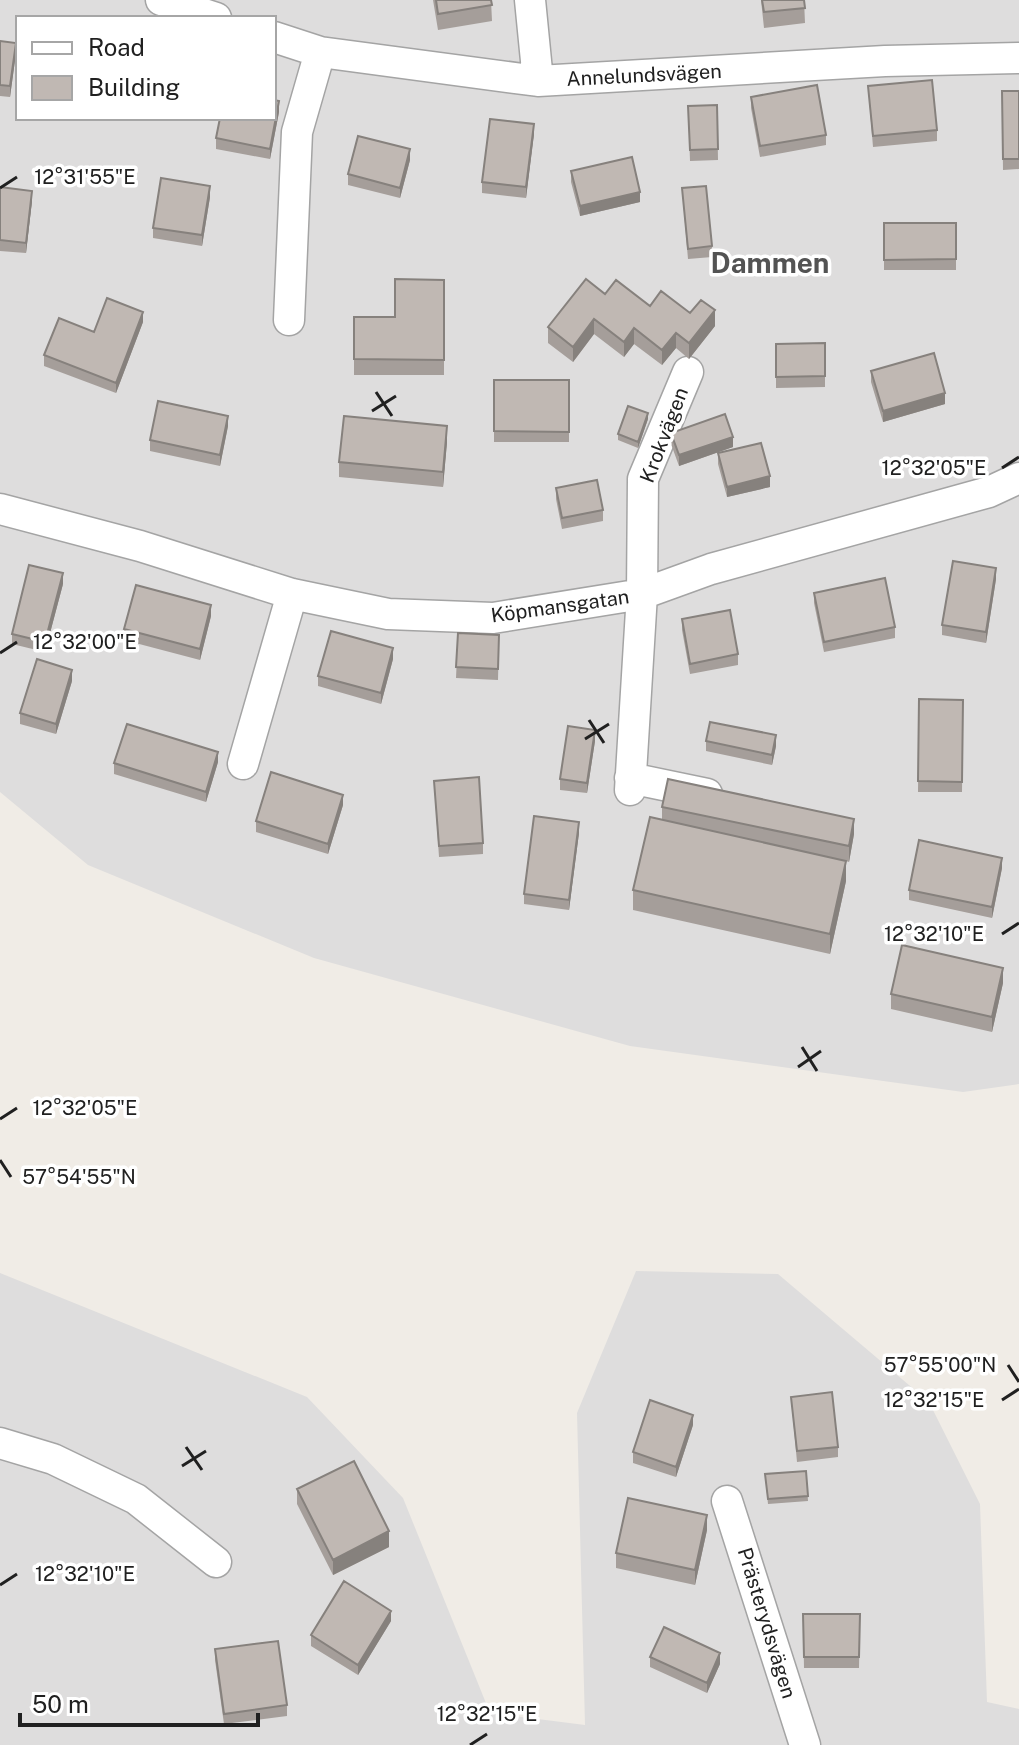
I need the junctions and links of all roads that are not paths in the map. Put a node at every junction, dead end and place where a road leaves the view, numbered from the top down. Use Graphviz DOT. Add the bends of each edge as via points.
graph roads {
  1 [pos="161,0"];
  2 [pos="530,0"];
  3 [pos="210,16"];
  4 [pos="276,38"];
  5 [pos="320,52"];
  6 [pos="1019,58"];
  7 [pos="538,81"];
  8 [pos="289,320"];
  9 [pos="688,372"];
  10 [pos="1019,478"];
  11 [pos="0,509"];
  12 [pos="292,594"];
  13 [pos="642,594"];
  14 [pos="243,764"];
  15 [pos="736,801"];
  16 [pos="0,1443"];
  17 [pos="727,1501"];
  18 [pos="216,1562"];
  19 [pos="805,1745"];
  1 -- 3 [label="street"];
  2 -- 7 [label="street"];
  4 -- 5 [label="street, Annelundsvägen"];
  5 -- 7 [label="street, Annelundsvägen"];
  5 -- 8 [label="street" via="297,132"];
  6 -- 7 [label="street, Annelundsvägen"];
  9 -- 13 [label="street, Krokvägen" via="643,479"];
  10 -- 13 [label="street, Köpmansgatan" via="989,492 711,569"];
  11 -- 12 [label="street, Köpmansgatan"];
  12 -- 13 [label="street, Köpmansgatan" via="388,614 493,618"];
  12 -- 14 [label="street"];
  13 -- 15 [label="street, Krokvägen" via="630,784"];
  16 -- 18 [label="street" via="53,1459 136,1499"];
  17 -- 19 [label="street, Prästerydsvägen"];
}
